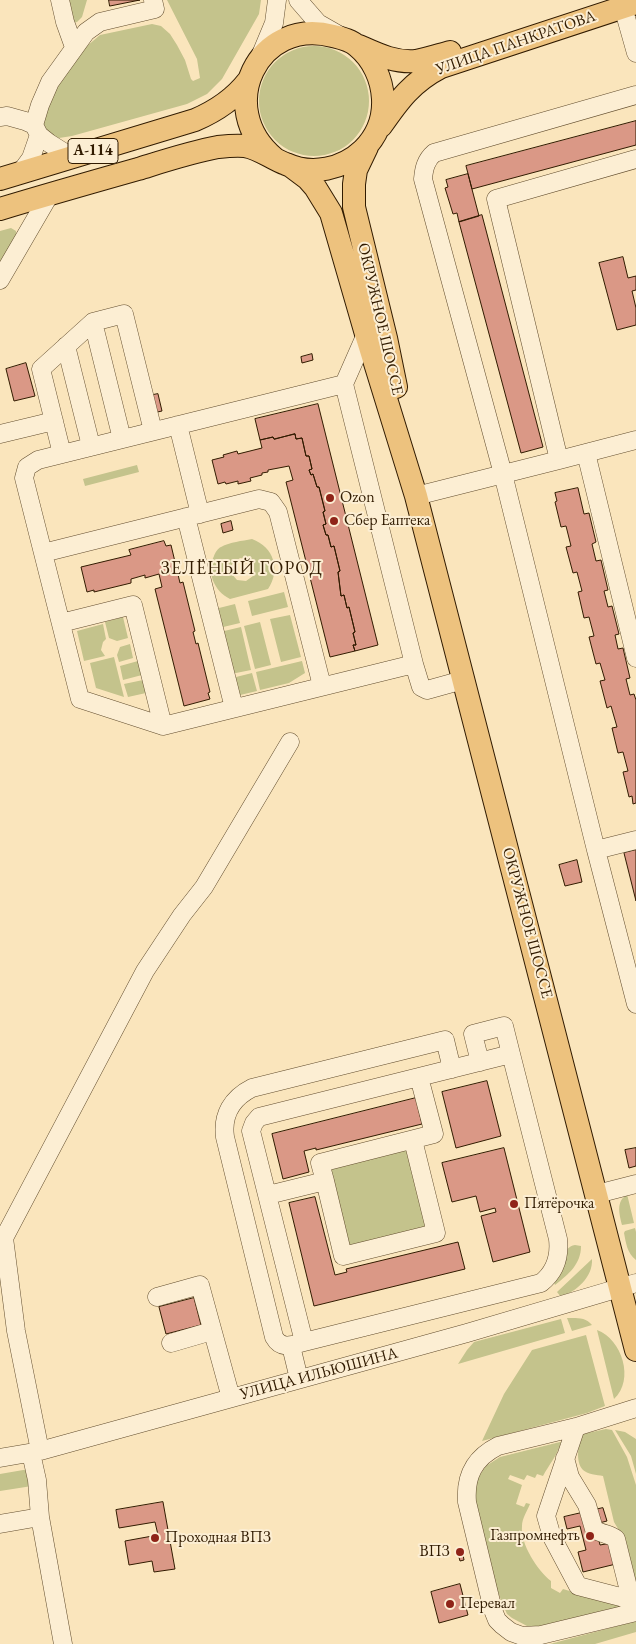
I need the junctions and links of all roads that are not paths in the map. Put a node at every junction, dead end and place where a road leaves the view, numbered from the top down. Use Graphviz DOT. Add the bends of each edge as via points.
graph roads {
  1 [pos="60,0"];
  2 [pos="154,0"];
  3 [pos="277,0"];
  4 [pos="298,0"];
  5 [pos="630,5"];
  6 [pos="353,43"];
  7 [pos="74,47"];
  8 [pos="636,53"];
  9 [pos="258,61"];
  10 [pos="248,81"];
  11 [pos="636,95"];
  12 [pos="0,116"];
  13 [pos="36,130"];
  14 [pos="372,138"];
  15 [pos="78,156"];
  16 [pos="636,159"];
  17 [pos="283,162"];
  18 [pos="10,176"];
  19 [pos="50,194"];
  20 [pos="0,208"];
  21 [pos="0,280"];
  22 [pos="93,322"];
  23 [pos="366,334"];
  24 [pos="66,346"];
  25 [pos="344,384"];
  26 [pos="54,421"];
  27 [pos="178,425"];
  28 [pos="153,431"];
  29 [pos="0,434"];
  30 [pos="122,439"];
  31 [pos="91,446"];
  32 [pos="635,446"];
  33 [pos="62,454"];
  34 [pos="586,454"];
  35 [pos="559,460"];
  36 [pos="503,474"];
  37 [pos="416,496"];
  38 [pos="193,515"];
  39 [pos="43,553"];
  40 [pos="61,623"];
  41 [pos="636,658"];
  42 [pos="414,664"];
  43 [pos="463,680"];
  44 [pos="322,686"];
  45 [pos="234,708"];
  46 [pos="163,726"];
  47 [pos="290,742"];
  48 [pos="636,840"];
  49 [pos="596,850"];
  50 [pos="636,1004"];
  51 [pos="511,1054"];
  52 [pos="367,1060"];
  53 [pos="480,1062"];
  54 [pos="452,1069"];
  55 [pos="420,1077"];
  56 [pos="374,1088"];
  57 [pos="413,1140"];
  58 [pos="325,1181"];
  59 [pos="636,1184"];
  60 [pos="597,1194"];
  61 [pos="268,1195"];
  62 [pos="628,1285"];
  63 [pos="506,1292"];
  64 [pos="157,1297"];
  65 [pos="513,1320"];
  66 [pos="212,1331"];
  67 [pos="171,1343"];
  68 [pos="298,1344"];
  69 [pos="636,1350"];
  70 [pos="299,1379"];
  71 [pos="231,1398"];
  72 [pos="636,1408"];
  73 [pos="576,1427"];
  74 [pos="36,1452"];
  75 [pos="0,1458"];
  76 [pos="565,1458"];
  77 [pos="40,1517"];
  78 [pos="0,1524"];
  79 [pos="634,1604"];
  80 [pos="63,1644"];
  1 -- 7 [label="street"];
  2 -- 7 [label="street" via="155,10 100,22"];
  3 -- 9 [label="street" via="274,23"];
  4 -- 6 [label="street" via="318,22"];
  5 -- 6 [label="main road, УЛИЦА ПАНКРАТОВА" via="417,60 392,59"];
  5 -- 8 [label="street"];
  5 -- 14 [label="main road, УЛИЦА ПАНКРАТОВА" via="441,67 408,90"];
  6 -- 9 [label="main road" via="323,34 296,35 286,38"];
  6 -- 14 [label="main road" via="373,65 381,87 382,114"];
  7 -- 13 [label="street" via="50,82 40,105"];
  9 -- 10 [label="main road"];
  10 -- 15 [label="main road, А-114" via="240,91 203,116"];
  10 -- 17 [label="main road" via="245,95 248,124 260,144"];
  11 -- 36 [label="street" via="434,153 427,159 423,178"];
  12 -- 13 [label="street" via="16,118"];
  13 -- 15 [label="street" via="57,149"];
  13 -- 18 [label="street" via="31,158"];
  14 -- 17 [label="main road" via="350,160 331,168 313,170"];
  14 -- 37 [label="main road, ОКРУЖНОЕ ШОССЕ" via="356,170 354,207 386,338"];
  15 -- 18 [label="main road, А-114"];
  16 -- 35 [label="street" via="496,199"];
  17 -- 19 [label="main road, А-114" via="244,146 230,146 197,152"];
  17 -- 23 [label="main road, ОКРУЖНОЕ ШОССЕ" via="308,179 331,213"];
  19 -- 20 [label="main road, А-114"];
  19 -- 21 [label="street"];
  22 -- 24 [label="street"];
  22 -- 28 [label="street" via="124,314"];
  22 -- 30 [label="street"];
  23 -- 25 [label="street"];
  23 -- 37 [label="main road, ОКРУЖНОЕ ШОССЕ"];
  24 -- 26 [label="street" via="41,369"];
  24 -- 31 [label="street"];
  25 -- 27 [label="street"];
  25 -- 42 [label="street"];
  26 -- 29 [label="street"];
  26 -- 33 [label="street"];
  27 -- 28 [label="street"];
  27 -- 38 [label="street"];
  28 -- 30 [label="street"];
  30 -- 31 [label="street"];
  31 -- 33 [label="street"];
  32 -- 34 [label="street"];
  33 -- 39 [label="street" via="38,460 27,467 24,478"];
  34 -- 35 [label="street"];
  34 -- 41 [label="street"];
  35 -- 36 [label="street"];
  36 -- 37 [label="street"];
  36 -- 49 [label="street"];
  37 -- 43 [label="main road, ОКРУЖНОЕ ШОССЕ"];
  38 -- 39 [label="street"];
  38 -- 44 [label="street" via="259,499 271,502 276,508"];
  38 -- 45 [label="street"];
  39 -- 40 [label="street"];
  40 -- 46 [label="street" via="80,699"];
  40 -- 46 [label="street" via="133,605"];
  42 -- 43 [label="street" via="421,687 427,690"];
  42 -- 44 [label="street"];
  43 -- 60 [label="main road, ОКРУЖНОЕ ШОССЕ"];
  44 -- 45 [label="street"];
  45 -- 46 [label="street"];
  47 -- 74 [label="street" via="204,887 144,971 4,1238"];
  48 -- 49 [label="street"];
  49 -- 50 [label="street"];
  51 -- 53 [label="street"];
  51 -- 53 [label="street" via="504,1026 473,1034"];
  51 -- 63 [label="street" via="559,1247 557,1263 541,1284"];
  52 -- 54 [label="street" via="445,1040"];
  52 -- 56 [label="street"];
  52 -- 68 [label="street" via="252,1088 234,1101 226,1114 225,1137 274,1337 280,1344"];
  53 -- 54 [label="street"];
  54 -- 55 [label="street"];
  55 -- 56 [label="street"];
  55 -- 57 [label="street" via="434,1134"];
  56 -- 61 [label="street" via="256,1120 251,1131"];
  57 -- 58 [label="street" via="320,1163"];
  57 -- 58 [label="street" via="436,1233 343,1256"];
  58 -- 61 [label="street"];
  59 -- 60 [label="street"];
  60 -- 62 [label="main road, ОКРУЖНОЕ ШОССЕ"];
  61 -- 68 [label="street"];
  62 -- 65 [label="street, УЛИЦА ИЛЬЮШИНА"];
  62 -- 69 [label="main road, ОКРУЖНОЕ ШОССЕ"];
  63 -- 65 [label="street"];
  63 -- 68 [label="street"];
  64 -- 66 [label="street" via="200,1286"];
  65 -- 70 [label="street, УЛИЦА ИЛЬЮШИНА"];
  66 -- 67 [label="street"];
  66 -- 71 [label="street"];
  68 -- 70 [label="street"];
  70 -- 71 [label="street, УЛИЦА ИЛЬЮШИНА"];
  71 -- 74 [label="street, УЛИЦА ИЛЬЮШИНА"];
  72 -- 73 [label="street"];
  73 -- 76 [label="street"];
  73 -- 79 [label="street" via="498,1446 479,1459 468,1479 466,1502 493,1610 497,1620 511,1632 531,1636"];
  74 -- 75 [label="street, УЛИЦА ИЛЬЮШИНА"];
  74 -- 77 [label="street"];
  76 -- 79 [label="street" via="570,1476 588,1505 594,1529 616,1540"];
  76 -- 79 [label="street" via="546,1516 552,1537 578,1586"];
  77 -- 78 [label="street"];
  77 -- 80 [label="street"];
}
